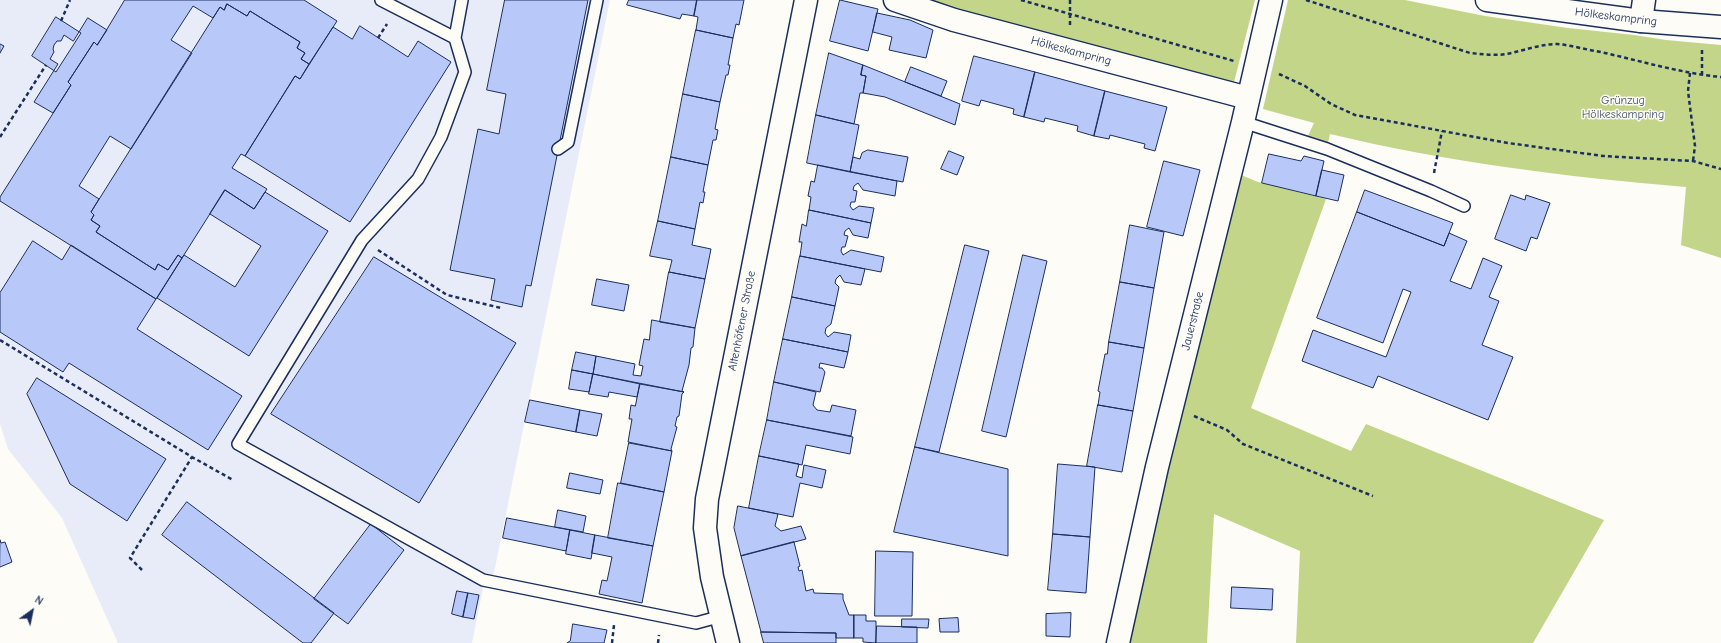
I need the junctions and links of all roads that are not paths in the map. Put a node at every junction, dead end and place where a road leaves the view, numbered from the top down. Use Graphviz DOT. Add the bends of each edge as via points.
graph roads {
  1 [pos="381,0"];
  2 [pos="462,0"];
  3 [pos="597,0"];
  4 [pos="806,0"];
  5 [pos="895,0"];
  6 [pos="1271,0"];
  7 [pos="1487,0"];
  8 [pos="1644,0"];
  9 [pos="1641,21"];
  10 [pos="1721,27"];
  11 [pos="455,38"];
  12 [pos="1248,98"];
  13 [pos="1243,122"];
  14 [pos="558,149"];
  15 [pos="1464,206"];
  16 [pos="722,616"];
  17 [pos="728,643"];
  18 [pos="1118,643"];
  1 -- 11 [label="lane"];
  2 -- 11 [label="lane"];
  3 -- 14 [label="lane" via="568,142"];
  4 -- 16 [label="street, Altenhöfener Straße" via="707,500 705,528 712,577"];
  5 -- 12 [label="street, Hölkeskampring" via="954,20"];
  6 -- 12 [label="street, Jauerstraße"];
  7 -- 9 [label="street, Hölkeskampring"];
  8 -- 9 [label="street"];
  9 -- 10 [label="street, Hölkeskampring"];
  11 -- 16 [label="lane" via="465,72 440,137 418,179 362,240 238,444 483,580 696,623"];
  12 -- 13 [label="street, Jauerstraße"];
  13 -- 15 [label="lane" via="1327,149"];
  13 -- 18 [label="street, Jauerstraße" via="1171,410"];
  16 -- 17 [label="street, Altenhöfener Straße"];
}
